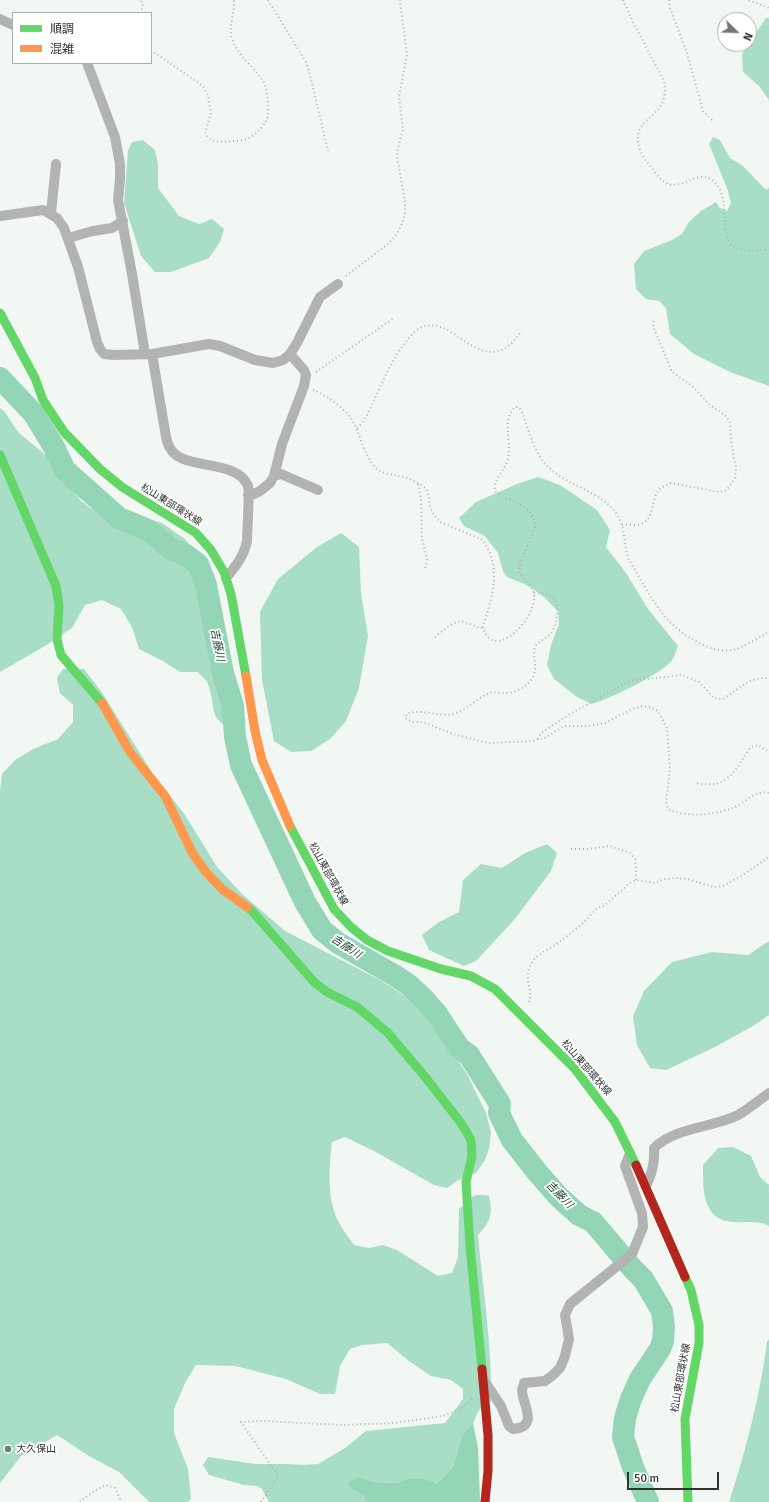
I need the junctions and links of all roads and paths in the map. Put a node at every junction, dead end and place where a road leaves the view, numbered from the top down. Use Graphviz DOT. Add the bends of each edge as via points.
graph roads {
  1 [pos="141,0"];
  2 [pos="234,0"];
  3 [pos="268,0"];
  4 [pos="400,0"];
  5 [pos="623,0"];
  6 [pos="670,0"];
  7 [pos="749,0"];
  8 [pos="769,8"];
  9 [pos="140,12"];
  10 [pos="0,19"];
  11 [pos="12,25"];
  12 [pos="152,51"];
  13 [pos="87,64"];
  14 [pos="714,122"];
  15 [pos="328,151"];
  16 [pos="56,164"];
  17 [pos="51,213"];
  18 [pos="0,216"];
  19 [pos="123,221"];
  20 [pos="68,238"];
  21 [pos="769,249"];
  22 [pos="338,284"];
  23 [pos="0,313"];
  24 [pos="394,318"];
  25 [pos="654,319"];
  26 [pos="522,331"];
  27 [pos="149,354"];
  28 [pos="290,354"];
  29 [pos="304,370"];
  30 [pos="304,386"];
  31 [pos="357,428"];
  32 [pos="0,455"];
  33 [pos="274,476"];
  34 [pos="418,484"];
  35 [pos="318,490"];
  36 [pos="248,495"];
  37 [pos="622,525"];
  38 [pos="425,570"];
  39 [pos="226,578"];
  40 [pos="534,593"];
  41 [pos="483,628"];
  42 [pos="769,632"];
  43 [pos="435,637"];
  44 [pos="769,678"];
  45 [pos="538,739"];
  46 [pos="769,752"];
  47 [pos="697,783"];
  48 [pos="769,793"];
  49 [pos="571,849"];
  50 [pos="769,858"];
  51 [pos="636,880"];
  52 [pos="520,1014"];
  53 [pos="769,1093"];
  54 [pos="630,1153"];
  55 [pos="646,1186"];
  56 [pos="484,1379"];
  57 [pos="474,1397"];
  58 [pos="80,1502"];
  59 [pos="119,1502"];
  60 [pos="261,1502"];
  61 [pos="485,1502"];
  62 [pos="688,1502"];
  1 -- 9 [label="path" via="143,7"];
  2 -- 12 [label="path" via="232,37 235,46 264,82 267,92 269,115 266,123 249,138 240,141 210,140 205,134 211,105 203,86"];
  3 -- 15 [label="path" via="306,62"];
  4 -- 22 [label="path" via="407,55 399,96 403,130 397,157 406,202 405,215 392,240"];
  5 -- 21 [label="path" via="664,81 666,90 663,104 640,129 638,142 645,160 665,183 671,185 700,176 712,180 721,193 725,231 730,244 743,250"];
  6 -- 14 [label="path" via="670,8 687,53 703,112"];
  7 -- 8 [label="path"];
  10 -- 11 [label="street"];
  13 -- 19 [label="street" via="114,137 120,164 118,200"];
  16 -- 17 [label="street"];
  17 -- 18 [label="street" via="36,210"];
  17 -- 20 [label="street" via="64,228"];
  19 -- 20 [label="street" via="112,228"];
  19 -- 27 [label="street"];
  20 -- 27 [label="street" via="100,349 104,354 113,355"];
  22 -- 28 [label="street" via="320,297"];
  23 -- 39 [label="main road, 松山東部環状線" via="35,378 43,400 64,432 100,469 122,487 196,533 211,550"];
  24 -- 29 [label="path" via="317,372 309,374"];
  25 -- 37 [label="path" via="653,326 672,372 692,386 730,422 735,478 725,491 719,492 671,483 658,490 645,522"];
  26 -- 31 [label="path" via="508,346 488,352 438,327 428,325 419,329 401,348 389,367 367,416"];
  27 -- 28 [label="street" via="209,344 264,362 283,360"];
  27 -- 36 [label="street" via="167,442 172,452 180,458 235,472 249,487"];
  28 -- 29 [label="street"];
  29 -- 30 [label="street"];
  30 -- 31 [label="path" via="334,401"];
  30 -- 33 [label="street" via="282,444"];
  31 -- 34 [label="path" via="360,440 375,467"];
  32 -- 56 [label="main road" via="56,586 60,606 56,639 61,654 101,701 130,752 165,796 193,854 222,889 252,911 314,982 327,992 357,1007 388,1033 426,1078 471,1140 472,1156 466,1182"];
  33 -- 35 [label="street" via="281,474"];
  33 -- 36 [label="street" via="260,491"];
  34 -- 38 [label="path" via="422,538 427,560"];
  34 -- 41 [label="path" via="427,490 431,510 440,522 481,539 488,549 492,559 494,583"];
  36 -- 39 [label="street" via="245,549"];
  37 -- 40 [label="path" via="608,505 547,466 533,444 521,410 514,407 508,419 508,459 494,486 495,491 526,508 533,517 535,528 519,571"];
  37 -- 42 [label="path" via="629,560 660,610 684,633 709,648 721,651 732,650"];
  39 -- 52 [label="main road, 松山東部環状線" via="262,760 289,824 334,909 350,927 367,940 388,951 471,976 495,989"];
  40 -- 41 [label="path" via="529,615 513,635 504,641 496,641 488,638"];
  40 -- 45 [label="path" via="548,594 552,597 557,614 554,630 535,648 536,665 533,677 527,685 517,691 486,694 467,708 452,714 413,711 405,718 488,743"];
  41 -- 43 [label="path" via="458,622"];
  44 -- 45 [label="path" via="751,680 723,699 714,698 699,682 682,675 629,681 570,714 540,734"];
  45 -- 48 [label="path" via="543,740 564,726 605,723 632,709 650,707 658,711 667,728 670,769 666,802 668,809 694,816 733,808 756,794"];
  46 -- 47 [label="path" via="758,745 751,747 737,770 728,778 706,785"];
  49 -- 51 [label="path" via="610,846 630,853 635,859"];
  50 -- 51 [label="path" via="722,886 714,887 676,878 655,883"];
  51 -- 52 [label="path" via="604,906 597,908 557,944 533,960 527,979 531,996"];
  52 -- 54 [label="main road, 松山東部環状線" via="575,1069 598,1098 615,1122"];
  53 -- 55 [label="street" via="738,1115 681,1133 660,1143 654,1148 651,1175"];
  54 -- 55 [label="main road, 松山東部環状線"];
  54 -- 56 [label="street" via="625,1166 642,1213 643,1228 632,1254 570,1304 565,1315 569,1339 560,1368 545,1381 524,1384 522,1390 528,1412 525,1425 519,1429 509,1426 501,1406"];
  55 -- 62 [label="main road, 松山東部環状線" via="690,1290 699,1325 699,1343 685,1419"];
  56 -- 61 [label="main road" via="488,1435"];
  57 -- 60 [label="path" via="459,1410 442,1416 394,1423 343,1425 241,1422 278,1476"];
  58 -- 59 [label="path" via="106,1484 115,1488"];
}
